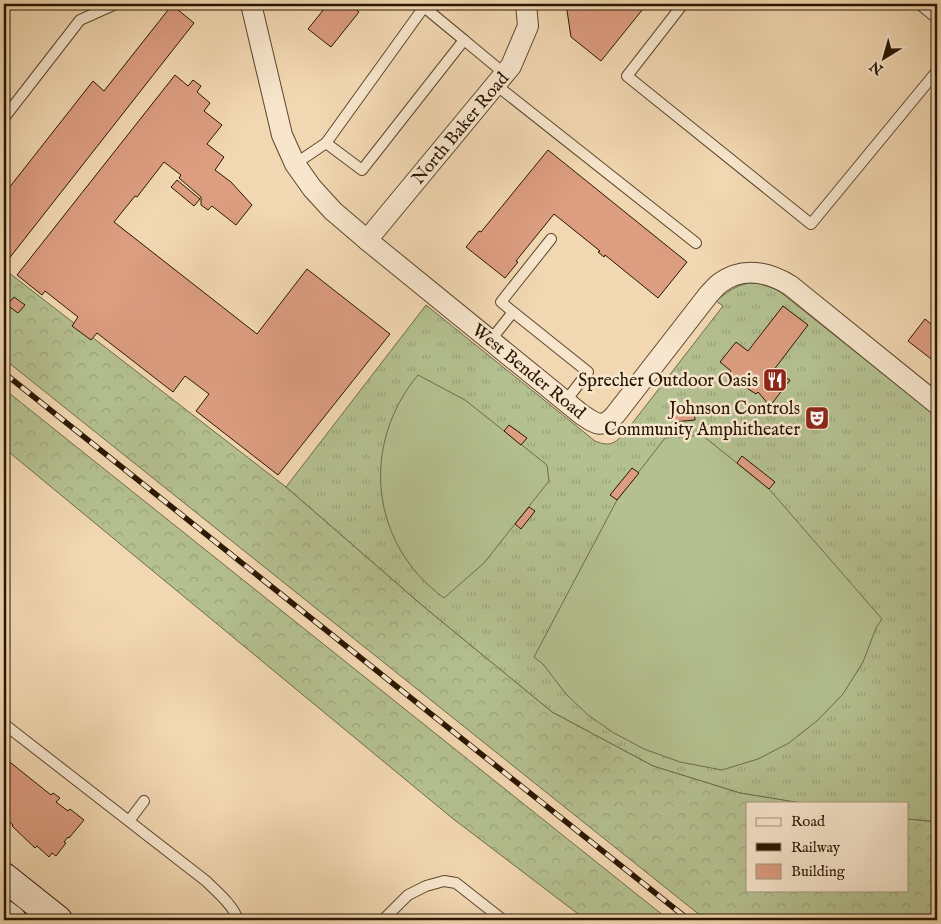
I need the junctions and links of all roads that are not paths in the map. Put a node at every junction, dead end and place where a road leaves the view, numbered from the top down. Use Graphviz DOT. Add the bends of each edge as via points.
graph roads {
  1 [pos="116,4"];
  2 [pos="252,4"];
  3 [pos="526,4"];
  4 [pos="683,4"];
  5 [pos="927,4"];
  6 [pos="937,12"];
  7 [pos="464,40"];
  8 [pos="937,71"];
  9 [pos="500,80"];
  10 [pos="4,118"];
  11 [pos="326,143"];
  12 [pos="295,164"];
  13 [pos="551,239"];
  14 [pos="366,240"];
  15 [pos="696,243"];
  16 [pos="513,312"];
  17 [pos="490,341"];
  18 [pos="565,402"];
  19 [pos="937,404"];
  20 [pos="4,724"];
  21 [pos="144,801"];
  22 [pos="129,821"];
  23 [pos="4,877"];
  24 [pos="48,909"];
  25 [pos="4,914"];
  26 [pos="12,920"];
  27 [pos="238,920"];
  28 [pos="383,920"];
  29 [pos="503,920"];
  1 -- 10 [label="lane" via="80,20"];
  2 -- 12 [label="street, West Bender Road" via="282,134"];
  3 -- 9 [label="street, North Baker Road" via="528,26 511,66"];
  4 -- 8 [label="lane" via="627,76 811,224"];
  5 -- 6 [label="street"];
  7 -- 9 [label="lane"];
  7 -- 11 [label="lane" via="362,170"];
  7 -- 11 [label="lane" via="424,7"];
  9 -- 14 [label="street, North Baker Road"];
  9 -- 15 [label="lane"];
  11 -- 12 [label="lane"];
  12 -- 14 [label="street, West Bender Road" via="333,211"];
  13 -- 16 [label="lane" via="501,302"];
  14 -- 17 [label="street, West Bender Road"];
  16 -- 17 [label="lane"];
  16 -- 18 [label="lane" via="588,372"];
  17 -- 18 [label="street, West Bender Road"];
  18 -- 19 [label="street, West Bender Road" via="594,423 609,422 709,294 730,277 755,272 780,279 791,286"];
  20 -- 22 [label="lane"];
  21 -- 22 [label="lane"];
  22 -- 27 [label="lane" via="206,881 227,902"];
  23 -- 24 [label="main road"];
  25 -- 26 [label="main road"];
  28 -- 29 [label="lane" via="408,895 444,881 456,883"];
}
